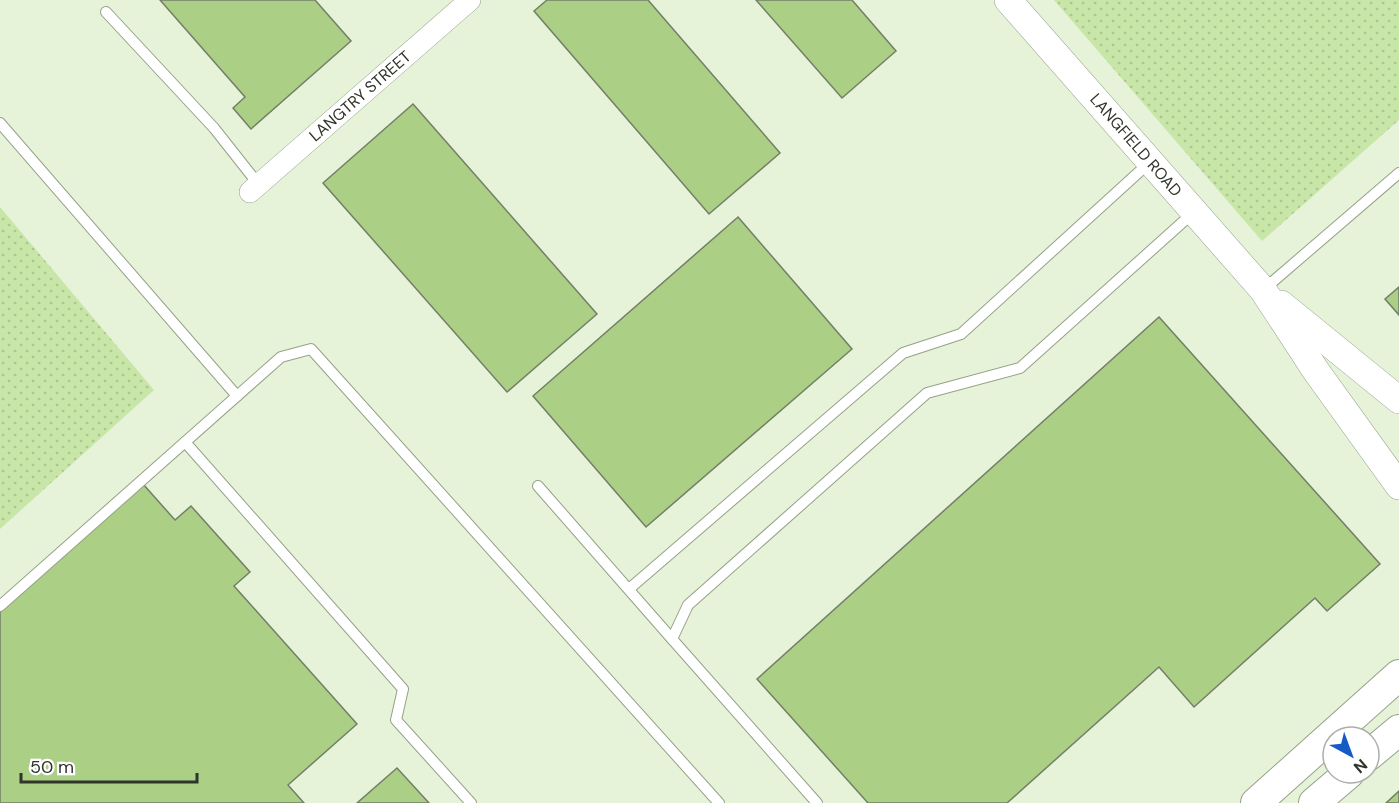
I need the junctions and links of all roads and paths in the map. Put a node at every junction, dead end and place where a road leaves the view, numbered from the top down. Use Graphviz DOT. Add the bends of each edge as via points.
graph roads {
  1 [pos="470,0"];
  2 [pos="1008,0"];
  3 [pos="106,12"];
  4 [pos="0,123"];
  5 [pos="1150,162"];
  6 [pos="1399,173"];
  7 [pos="255,189"];
  8 [pos="1195,212"];
  9 [pos="1263,290"];
  10 [pos="237,396"];
  11 [pos="1399,400"];
  12 [pos="185,442"];
  13 [pos="538,486"];
  14 [pos="1399,486"];
  15 [pos="629,589"];
  16 [pos="0,606"];
  17 [pos="672,639"];
  18 [pos="1399,675"];
  19 [pos="1399,730"];
  20 [pos="1381,746"];
  21 [pos="1334,785"];
  22 [pos="471,803"];
  23 [pos="719,803"];
  24 [pos="817,803"];
  25 [pos="1256,803"];
  26 [pos="1314,803"];
  1 -- 7 [label="street, LANGTRY STREET"];
  2 -- 5 [label="street, LANGFIELD ROAD"];
  3 -- 7 [label="lane" via="214,128"];
  4 -- 10 [label="lane"];
  5 -- 8 [label="street, LANGFIELD ROAD"];
  5 -- 15 [label="lane" via="962,334 903,353"];
  6 -- 9 [label="lane"];
  8 -- 9 [label="street, LANGFIELD ROAD"];
  8 -- 17 [label="lane" via="1020,368 927,393 688,605"];
  9 -- 11 [label="street, LANGFIELD ROAD"];
  9 -- 14 [label="street, LANGFIELD ROAD"];
  10 -- 12 [label="lane"];
  10 -- 23 [label="lane" via="281,357 311,349"];
  12 -- 16 [label="lane"];
  12 -- 22 [label="lane" via="403,689 396,720"];
  13 -- 15 [label="lane"];
  15 -- 17 [label="lane"];
  17 -- 24 [label="lane"];
  18 -- 25 [label="main road"];
  19 -- 20 [label="main road"];
  21 -- 26 [label="main road"];
}
